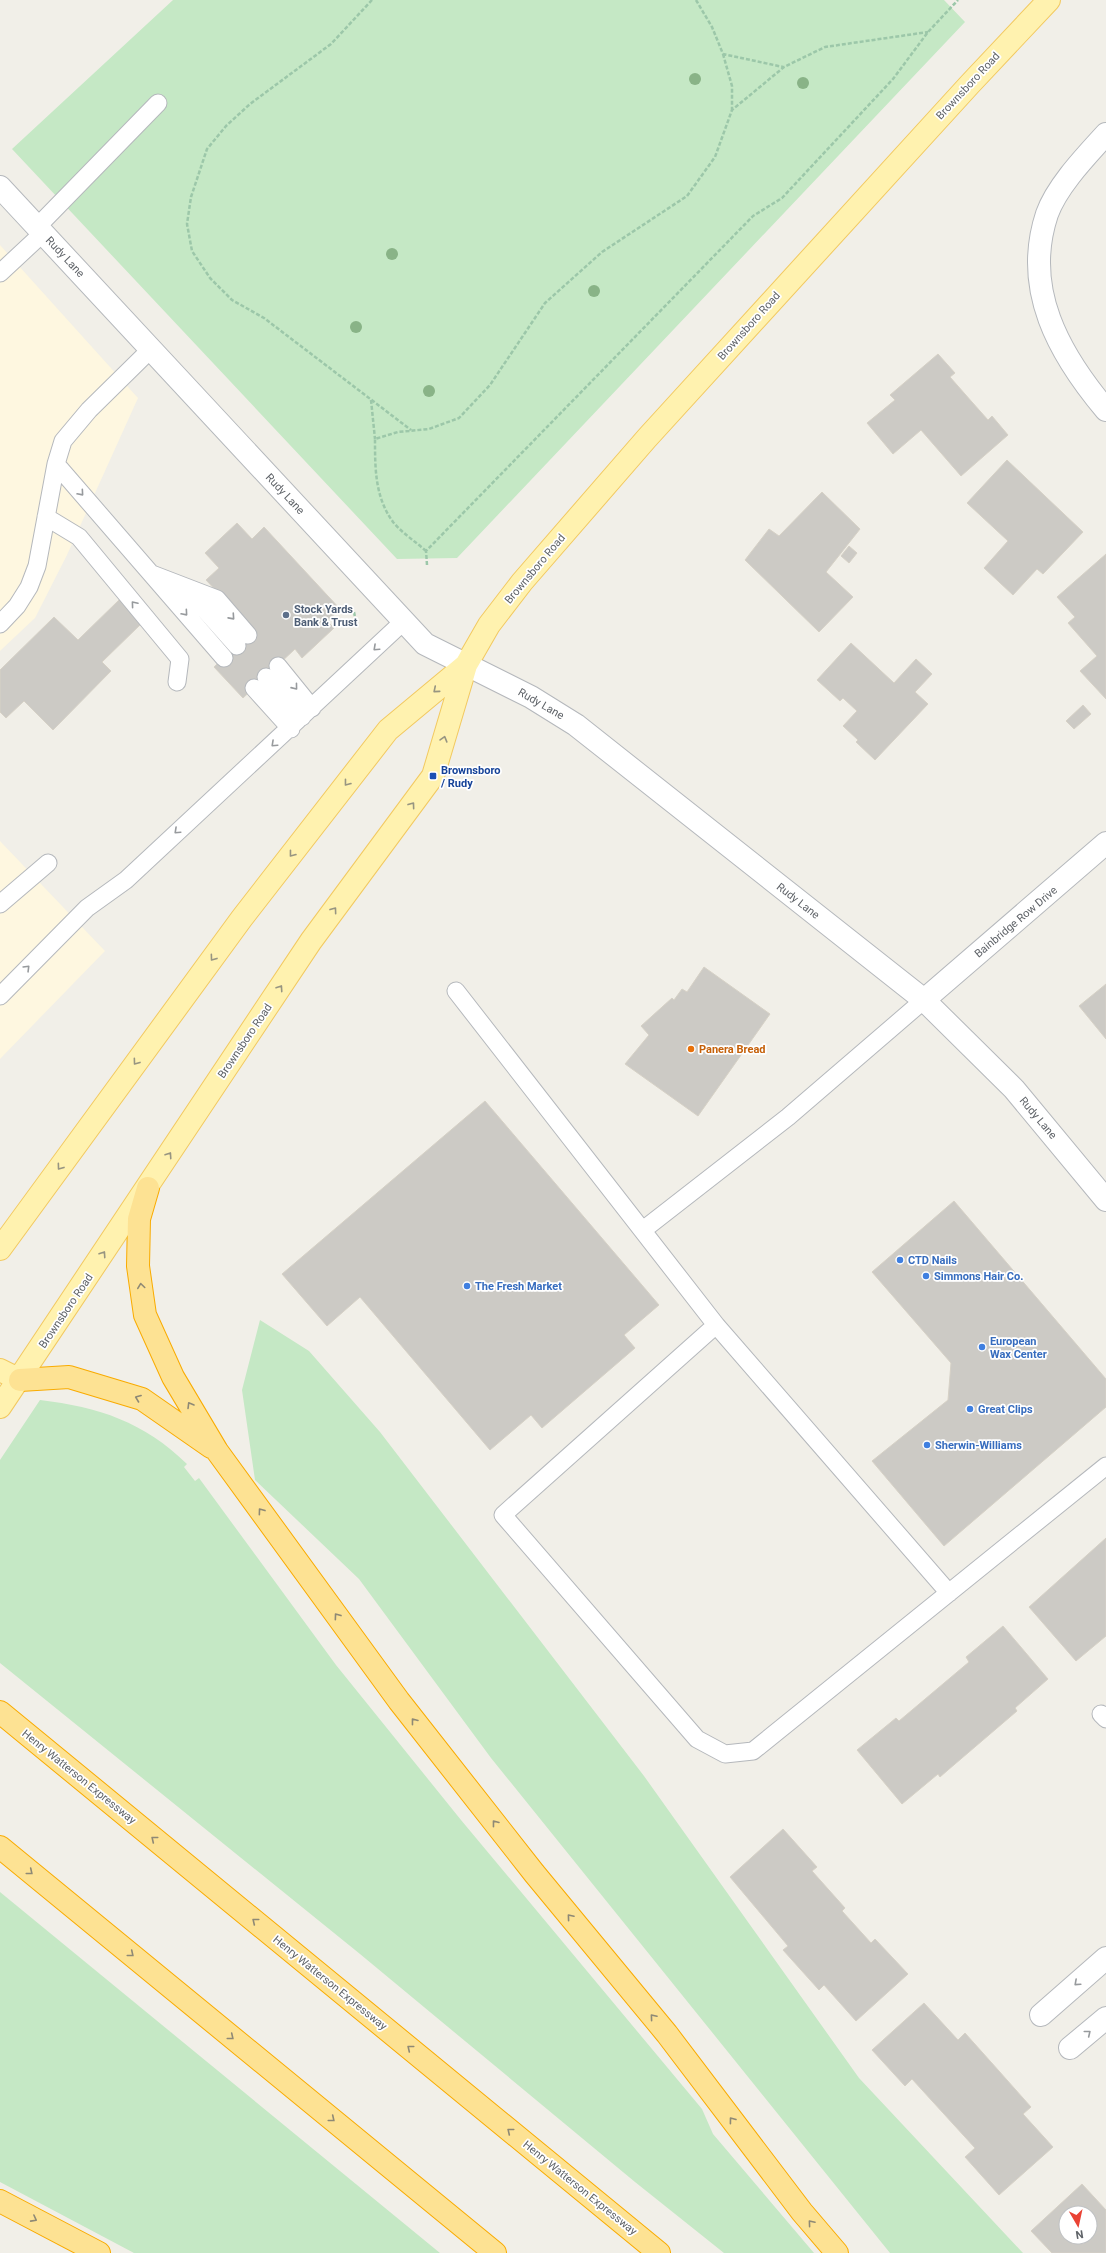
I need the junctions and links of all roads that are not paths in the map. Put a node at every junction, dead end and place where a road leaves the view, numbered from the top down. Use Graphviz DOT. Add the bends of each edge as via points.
graph roads {
  1 [pos="1049,0"];
  2 [pos="158,103"];
  3 [pos="1106,134"];
  4 [pos="0,187"];
  5 [pos="40,230"];
  6 [pos="0,273"];
  7 [pos="151,349"];
  8 [pos="1106,410"];
  9 [pos="56,464"];
  10 [pos="46,517"];
  11 [pos="150,573"];
  12 [pos="404,621"];
  13 [pos="0,624"];
  14 [pos="242,640"];
  15 [pos="224,658"];
  16 [pos="466,664"];
  17 [pos="177,682"];
  18 [pos="302,718"];
  19 [pos="1106,843"];
  20 [pos="48,863"];
  21 [pos="0,904"];
  22 [pos="456,991"];
  23 [pos="0,996"];
  24 [pos="924,1000"];
  25 [pos="148,1188"];
  26 [pos="1106,1200"];
  27 [pos="643,1230"];
  28 [pos="0,1249"];
  29 [pos="716,1325"];
  30 [pos="0,1370"];
  31 [pos="20,1380"];
  32 [pos="0,1407"];
  33 [pos="217,1451"];
  34 [pos="1106,1466"];
  35 [pos="949,1593"];
  36 [pos="0,1712"];
  37 [pos="0,1847"];
  38 [pos="1106,1958"];
  39 [pos="1041,2015"];
  40 [pos="1106,2018"];
  41 [pos="1070,2048"];
  42 [pos="0,2201"];
  43 [pos="99,2253"];
  44 [pos="495,2253"];
  45 [pos="659,2253"];
  46 [pos="836,2253"];
  1 -- 16 [label="main road, Brownsboro Road" via="647,438 522,582 489,625"];
  2 -- 5 [label="lane"];
  3 -- 8 [label="street" via="1063,186 1047,213 1039,246 1038,270 1046,311 1065,353 1085,386"];
  4 -- 5 [label="street, Rudy Lane"];
  5 -- 6 [label="lane"];
  5 -- 7 [label="street, Rudy Lane"];
  7 -- 9 [label="lane" via="80,420 63,441"];
  7 -- 12 [label="street, Rudy Lane"];
  9 -- 10 [label="lane"];
  9 -- 11 [label="lane, one-way"];
  10 -- 13 [label="lane" via="37,566 29,587 17,606"];
  17 -- 10 [label="lane, one-way" via="180,659 79,537"];
  11 -- 14 [label="lane, one-way" via="205,610"];
  11 -- 15 [label="lane, one-way"];
  12 -- 16 [label="street, Rudy Lane" via="425,644"];
  12 -- 18 [label="lane, one-way"];
  16 -- 24 [label="street, Rudy Lane" via="531,697 576,725"];
  25 -- 16 [label="main road, Brownsboro Road, one-way" via="311,941 433,776"];
  16 -- 28 [label="main road, Brownsboro Road, one-way" via="388,730 242,918"];
  18 -- 18 [label="lane, one-way" via="266,677"];
  18 -- 23 [label="lane" via="126,880 87,908"];
  19 -- 24 [label="street, Bainbridge Row Drive"];
  20 -- 21 [label="lane"];
  22 -- 27 [label="lane"];
  24 -- 26 [label="street, Rudy Lane" via="1014,1089"];
  24 -- 27 [label="lane" via="788,1117"];
  31 -- 25 [label="main road, Brownsboro Road, one-way"];
  33 -- 25 [label="highway, one-way" via="173,1378 145,1315 139,1258 140,1219"];
  27 -- 29 [label="lane"];
  29 -- 35 [label="lane"];
  29 -- 35 [label="lane" via="503,1515 691,1733 725,1754 753,1751"];
  30 -- 31 [label="main road"];
  31 -- 32 [label="main road, Brownsboro Road"];
  33 -- 31 [label="highway, one-way" via="142,1399 69,1377"];
  46 -- 33 [label="highway, one-way" via="666,2034 534,1873 399,1701"];
  34 -- 35 [label="lane"];
  45 -- 36 [label="highway, Henry Watterson Expressway, one-way"];
  37 -- 44 [label="highway, one-way"];
  38 -- 39 [label="street, one-way"];
  41 -- 40 [label="street, one-way"];
  42 -- 43 [label="highway, one-way"];
}
